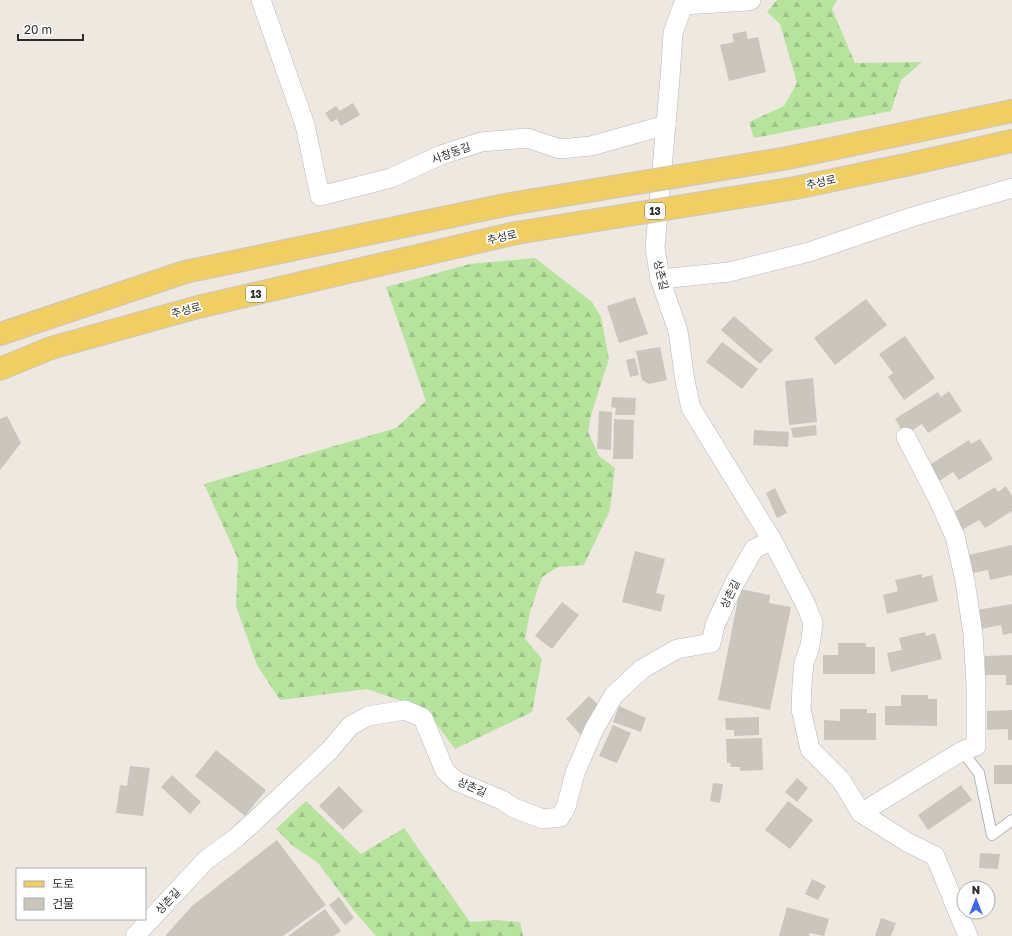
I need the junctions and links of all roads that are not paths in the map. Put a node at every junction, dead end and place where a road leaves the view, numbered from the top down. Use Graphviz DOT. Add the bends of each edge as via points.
graph roads {
  1 [pos="261,0"];
  2 [pos="751,0"];
  3 [pos="683,3"];
  4 [pos="1012,111"];
  5 [pos="666,125"];
  6 [pos="1012,141"];
  7 [pos="1012,188"];
  8 [pos="660,279"];
  9 [pos="0,334"];
  10 [pos="0,369"];
  11 [pos="906,437"];
  12 [pos="772,540"];
  13 [pos="962,750"];
  14 [pos="861,813"];
  15 [pos="1012,820"];
  16 [pos="135,936"];
  17 [pos="968,936"];
  1 -- 5 [label="street, 사창동길" via="305,125 320,196 391,178 441,155 481,142 527,138 560,149 591,146"];
  2 -- 3 [label="street"];
  3 -- 5 [label="street" via="672,34"];
  4 -- 9 [label="main road, bridge" via="788,158 510,204 185,272"];
  5 -- 8 [label="street, 상촌길" via="655,248"];
  6 -- 10 [label="main road, 추성로 / 13, bridge" via="795,188 516,233 198,307 51,348"];
  7 -- 8 [label="street" via="912,217 809,252 729,272"];
  8 -- 12 [label="street, 상촌길" via="678,331 691,408"];
  11 -- 13 [label="street" via="955,536 965,581 973,634 976,746"];
  12 -- 14 [label="street, 상촌길" via="813,623 810,646 804,663 801,709 810,749 841,780"];
  12 -- 16 [label="street, 상촌길" via="754,549 715,625 711,643 677,649 642,669 614,695 594,729 560,817 543,819 456,781 445,771 423,718 405,710 368,716 350,726 330,750 259,817 206,860"];
  13 -- 14 [label="street"];
  13 -- 15 [label="lane" via="979,773 992,835"];
  14 -- 17 [label="street, 상촌길" via="935,856"];
}
